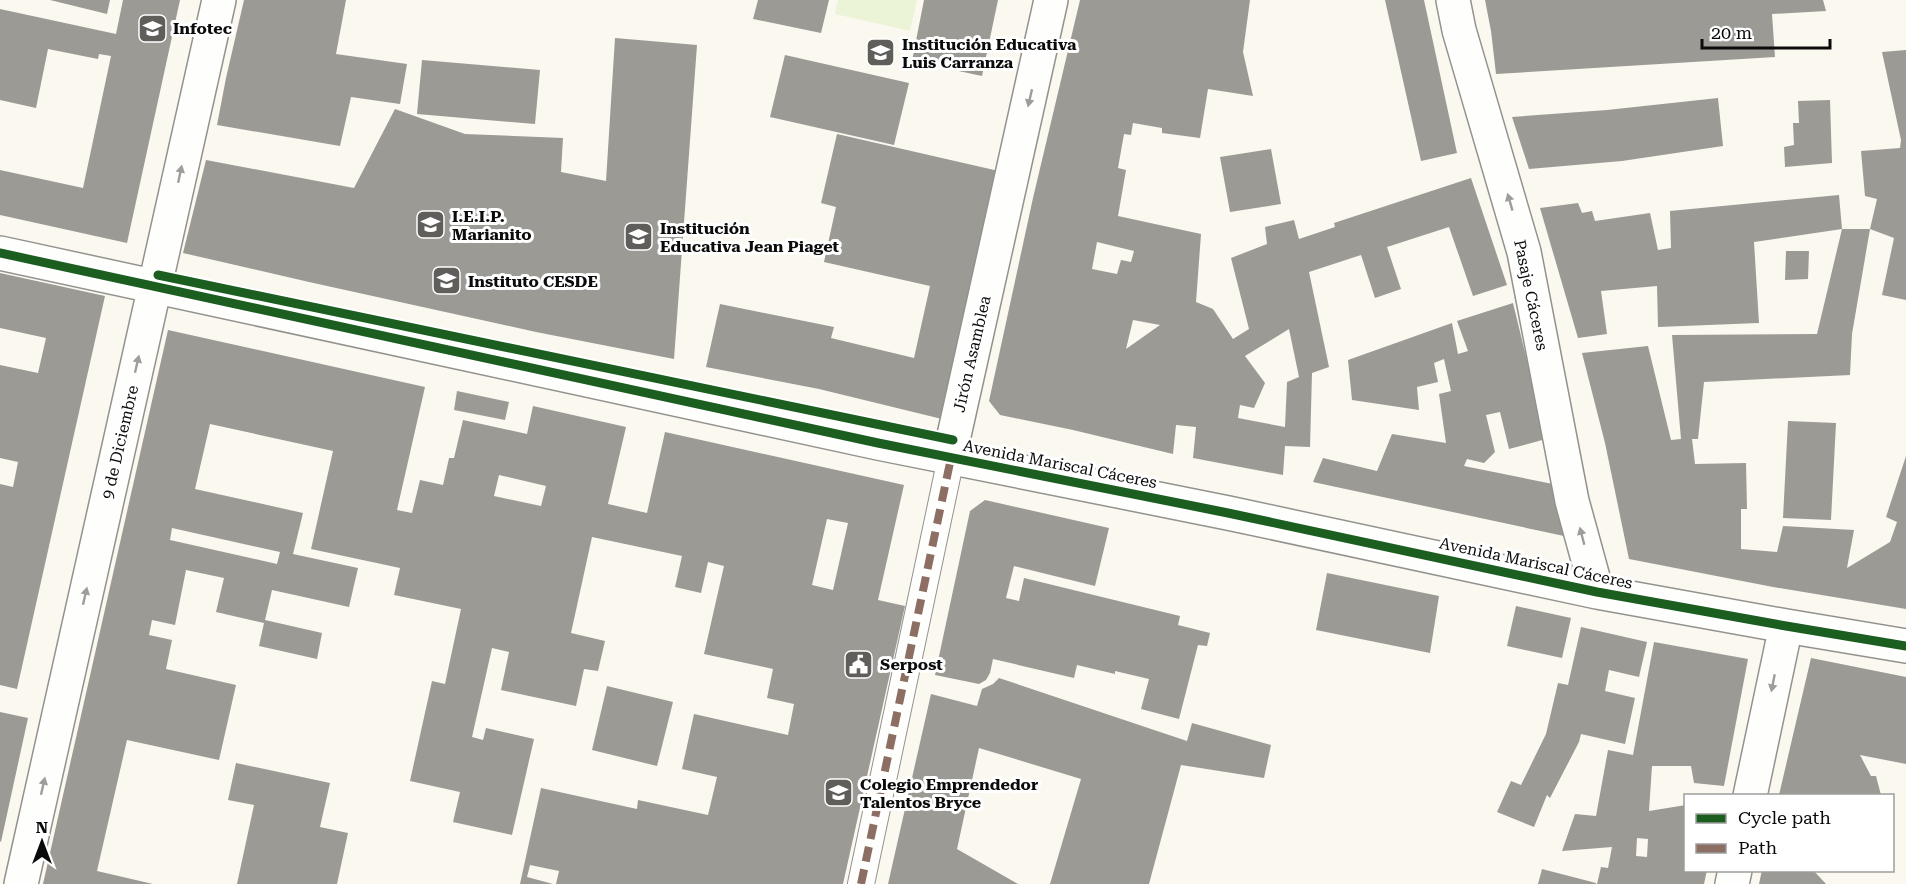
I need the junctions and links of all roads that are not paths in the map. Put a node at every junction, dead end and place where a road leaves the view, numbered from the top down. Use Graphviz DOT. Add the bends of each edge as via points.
graph roads {
  1 [pos="219,0"];
  2 [pos="1052,0"];
  3 [pos="1453,0"];
  4 [pos="0,253"];
  5 [pos="154,286"];
  6 [pos="951,458"];
  7 [pos="1597,592"];
  8 [pos="1785,626"];
  9 [pos="1906,646"];
  10 [pos="1750,794"];
  11 [pos="21,884"];
  12 [pos="861,884"];
  5 -- 1 [label="street, 9 de Diciembre, one-way"];
  2 -- 6 [label="street, Jirón Asamblea, one-way"];
  7 -- 3 [label="street, Pasaje Cáceres, one-way" via="1572,501 1524,252"];
  4 -- 5 [label="street, Avenida Mariscal Cáceres"];
  5 -- 6 [label="street, Avenida Mariscal Cáceres"];
  11 -- 5 [label="street, 9 de Diciembre, one-way"];
  6 -- 7 [label="street, Avenida Mariscal Cáceres"];
  6 -- 12 [label="street, Jirón Asamblea"];
  7 -- 8 [label="street, Avenida Mariscal Cáceres"];
  8 -- 9 [label="street, Avenida Mariscal Cáceres"];
  8 -- 10 [label="street, one-way"];
}
